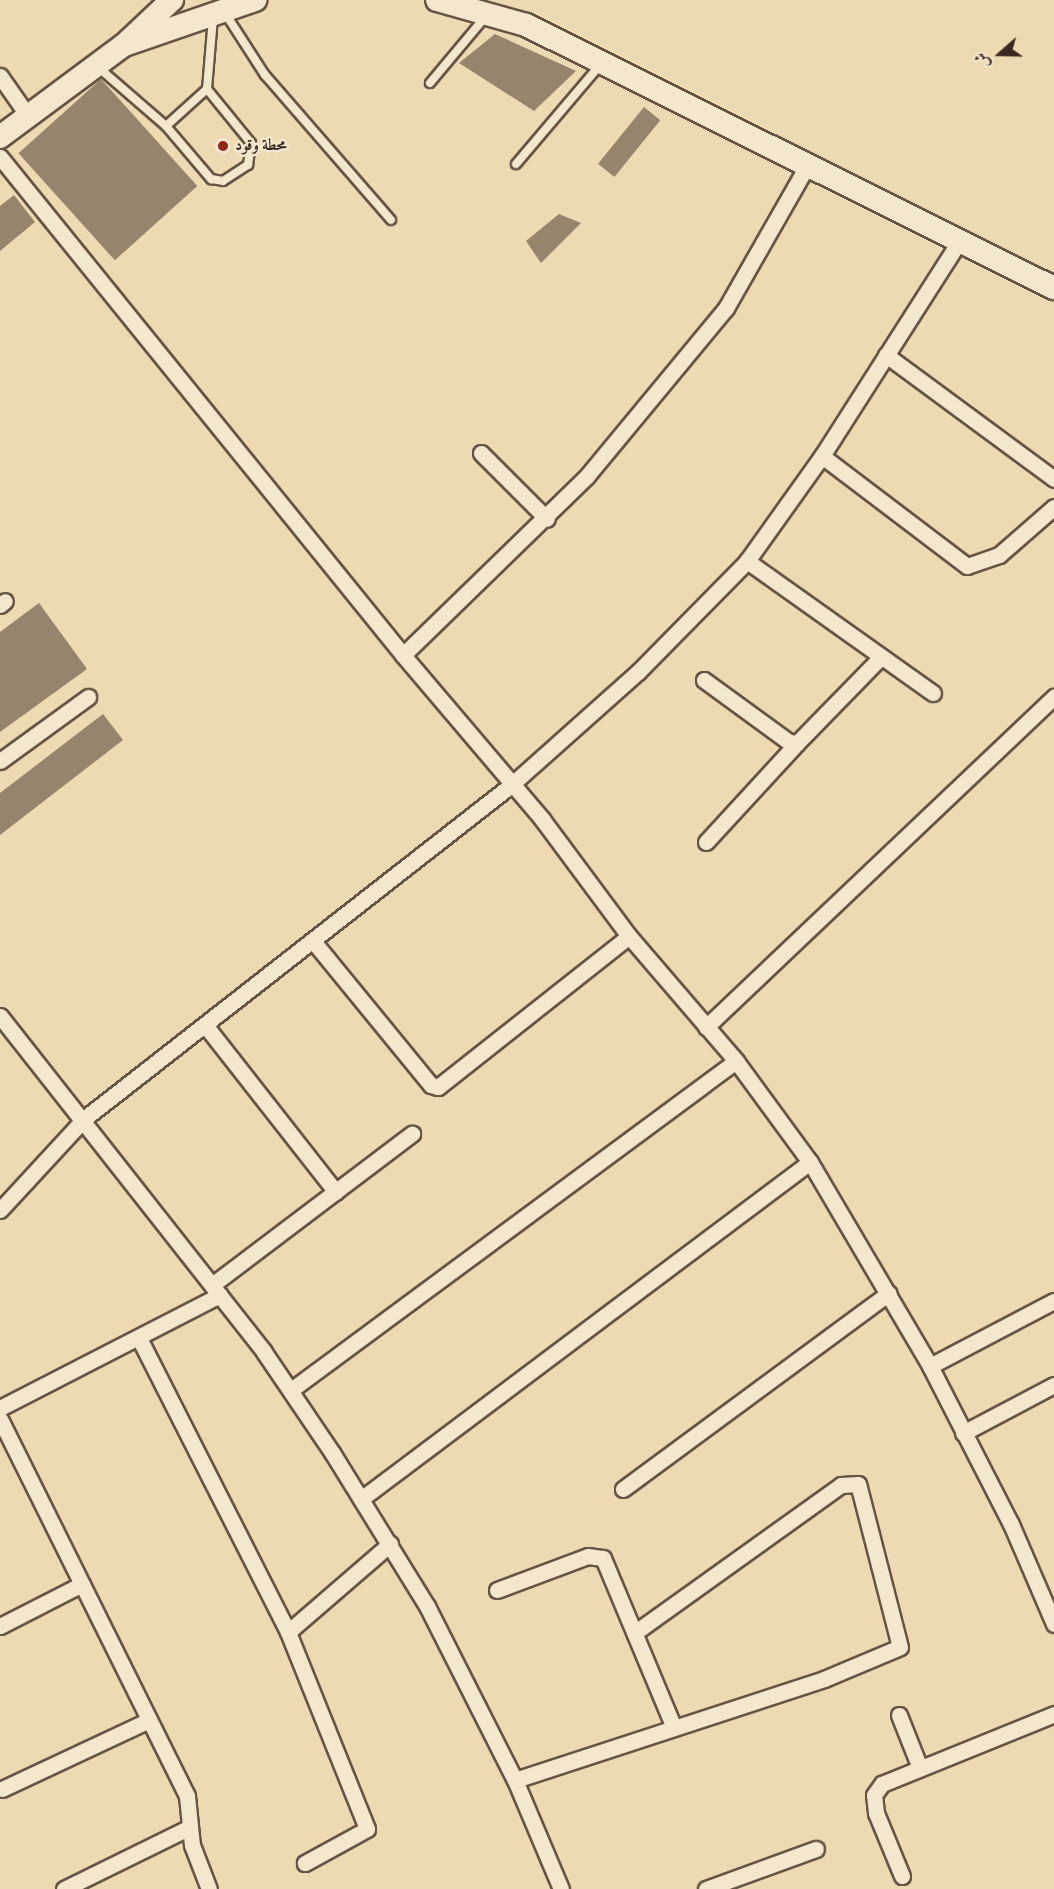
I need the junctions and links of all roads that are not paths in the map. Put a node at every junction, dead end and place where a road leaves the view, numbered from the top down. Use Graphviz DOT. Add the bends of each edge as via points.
graph roads {
  1 [pos="172,0"];
  2 [pos="255,0"];
  3 [pos="437,0"];
  4 [pos="218,11"];
  5 [pos="489,13"];
  6 [pos="124,45"];
  7 [pos="603,61"];
  8 [pos="95,65"];
  9 [pos="0,76"];
  10 [pos="430,83"];
  11 [pos="207,89"];
  12 [pos="28,116"];
  13 [pos="166,126"];
  14 [pos="0,137"];
  15 [pos="0,157"];
  16 [pos="516,164"];
  17 [pos="808,164"];
  18 [pos="391,220"];
  19 [pos="961,239"];
  20 [pos="1054,288"];
  21 [pos="886,355"];
  22 [pos="481,453"];
  23 [pos="822,456"];
  24 [pos="1054,479"];
  25 [pos="1054,507"];
  26 [pos="547,519"];
  27 [pos="747,561"];
  28 [pos="403,655"];
  29 [pos="881,657"];
  30 [pos="704,680"];
  31 [pos="933,693"];
  32 [pos="88,697"];
  33 [pos="1054,697"];
  34 [pos="797,743"];
  35 [pos="0,761"];
  36 [pos="511,785"];
  37 [pos="706,842"];
  38 [pos="628,936"];
  39 [pos="313,941"];
  40 [pos="3,1024"];
  41 [pos="205,1025"];
  42 [pos="706,1027"];
  43 [pos="736,1061"];
  44 [pos="85,1118"];
  45 [pos="412,1134"];
  46 [pos="810,1162"];
  47 [pos="336,1192"];
  48 [pos="0,1210"];
  49 [pos="216,1290"];
  50 [pos="889,1293"];
  51 [pos="1054,1301"];
  52 [pos="140,1338"];
  53 [pos="930,1366"];
  54 [pos="1054,1385"];
  55 [pos="291,1390"];
  56 [pos="0,1408"];
  57 [pos="0,1419"];
  58 [pos="963,1433"];
  59 [pos="623,1489"];
  60 [pos="362,1499"];
  61 [pos="390,1544"];
  62 [pos="82,1584"];
  63 [pos="497,1590"];
  64 [pos="1054,1624"];
  65 [pos="0,1626"];
  66 [pos="288,1632"];
  67 [pos="634,1634"];
  68 [pos="1054,1714"];
  69 [pos="899,1715"];
  70 [pos="150,1720"];
  71 [pos="674,1728"];
  72 [pos="920,1768"];
  73 [pos="515,1780"];
  74 [pos="2,1789"];
  75 [pos="190,1827"];
  76 [pos="816,1849"];
  77 [pos="305,1863"];
  78 [pos="902,1876"];
  79 [pos="63,1889"];
  80 [pos="209,1889"];
  81 [pos="561,1889"];
  82 [pos="706,1889"];
  1 -- 6 [label="street"];
  2 -- 4 [label="street"];
  3 -- 5 [label="street"];
  4 -- 6 [label="street"];
  4 -- 11 [label="lane"];
  4 -- 18 [label="lane" via="265,75"];
  5 -- 7 [label="street"];
  5 -- 10 [label="lane"];
  6 -- 8 [label="street"];
  7 -- 16 [label="lane"];
  7 -- 17 [label="street"];
  8 -- 12 [label="street"];
  8 -- 13 [label="lane"];
  9 -- 12 [label="street"];
  11 -- 13 [label="lane"];
  11 -- 13 [label="lane" via="251,143 248,165 223,181 211,179"];
  12 -- 14 [label="street"];
  15 -- 28 [label="street"];
  17 -- 19 [label="street"];
  17 -- 26 [label="street" via="726,308"];
  19 -- 20 [label="street"];
  19 -- 21 [label="street"];
  21 -- 23 [label="street"];
  21 -- 24 [label="street"];
  22 -- 26 [label="street"];
  23 -- 25 [label="street" via="967,566 999,555"];
  23 -- 27 [label="street"];
  26 -- 28 [label="street"];
  27 -- 29 [label="street"];
  27 -- 36 [label="street" via="638,672"];
  28 -- 36 [label="street"];
  29 -- 31 [label="street"];
  29 -- 34 [label="street"];
  30 -- 34 [label="street"];
  32 -- 35 [label="street"];
  33 -- 42 [label="street"];
  34 -- 37 [label="street"];
  36 -- 38 [label="street" via="542,819"];
  36 -- 39 [label="street"];
  38 -- 39 [label="street" via="438,1087 431,1085"];
  38 -- 42 [label="street"];
  39 -- 41 [label="street"];
  40 -- 44 [label="street"];
  41 -- 44 [label="street"];
  41 -- 47 [label="street"];
  42 -- 43 [label="street"];
  43 -- 46 [label="street"];
  43 -- 55 [label="street"];
  44 -- 48 [label="street"];
  44 -- 49 [label="street"];
  45 -- 47 [label="street"];
  46 -- 50 [label="street"];
  46 -- 60 [label="street"];
  47 -- 49 [label="street"];
  49 -- 52 [label="street"];
  49 -- 55 [label="street"];
  50 -- 53 [label="street"];
  50 -- 59 [label="street"];
  51 -- 53 [label="street"];
  52 -- 56 [label="street"];
  52 -- 66 [label="street"];
  53 -- 58 [label="street"];
  54 -- 58 [label="street"];
  55 -- 60 [label="street"];
  57 -- 62 [label="street"];
  58 -- 64 [label="street" via="1011,1524"];
  60 -- 61 [label="street"];
  61 -- 66 [label="street"];
  61 -- 73 [label="street" via="427,1606"];
  62 -- 65 [label="street"];
  62 -- 70 [label="street"];
  63 -- 67 [label="street" via="597,1555 603,1558"];
  66 -- 77 [label="street" via="367,1829"];
  67 -- 71 [label="street"];
  67 -- 71 [label="street" via="841,1485 858,1484 900,1647 824,1679"];
  68 -- 72 [label="street"];
  69 -- 72 [label="street"];
  70 -- 74 [label="street"];
  70 -- 75 [label="street" via="187,1796"];
  71 -- 73 [label="street"];
  72 -- 78 [label="street" via="882,1784 873,1795 876,1814"];
  73 -- 81 [label="street"];
  75 -- 79 [label="street"];
  75 -- 80 [label="street" via="197,1864"];
  76 -- 82 [label="street"];
}
